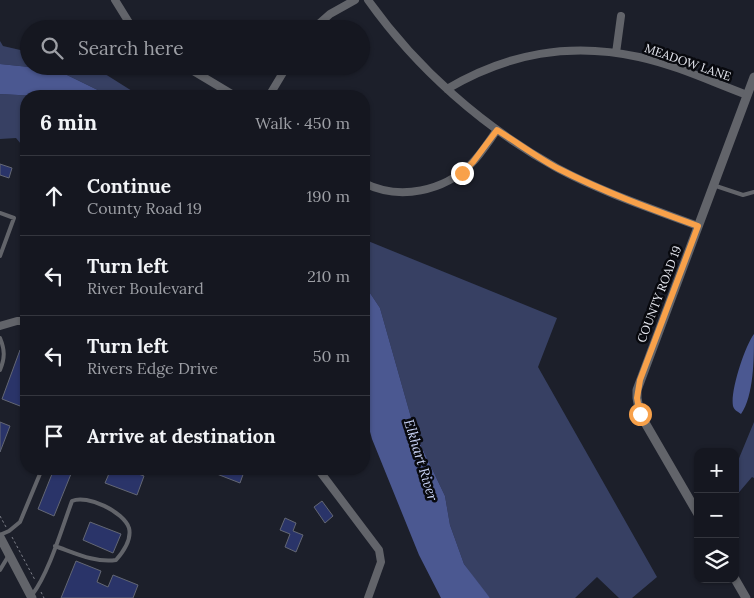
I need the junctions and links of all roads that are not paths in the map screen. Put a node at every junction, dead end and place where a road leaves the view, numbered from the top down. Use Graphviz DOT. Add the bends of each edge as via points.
graph roads {
  1 [pos="115,0"];
  2 [pos="355,0"];
  3 [pos="368,0"];
  4 [pos="621,16"];
  5 [pos="127,20"];
  6 [pos="323,20"];
  7 [pos="616,53"];
  8 [pos="200,75"];
  9 [pos="282,75"];
  10 [pos="754,77"];
  11 [pos="447,89"];
  12 [pos="225,90"];
  13 [pos="273,90"];
  14 [pos="747,95"];
  15 [pos="497,130"];
  16 [pos="370,185"];
  17 [pos="713,185"];
  18 [pos="754,192"];
  19 [pos="0,213"];
  20 [pos="698,226"];
  21 [pos="0,256"];
  22 [pos="20,321"];
  23 [pos="0,326"];
  24 [pos="0,338"];
  25 [pos="0,370"];
  26 [pos="40,475"];
  27 [pos="323,475"];
  28 [pos="694,507"];
  29 [pos="0,536"];
  30 [pos="55,546"];
  31 [pos="10,555"];
  32 [pos="0,570"];
  33 [pos="737,583"];
  34 [pos="31,598"];
  35 [pos="368,598"];
  36 [pos="746,598"];
  1 -- 5 [label="street"];
  2 -- 6 [label="street"];
  3 -- 11 [label="street" via="407,48"];
  4 -- 7 [label="street"];
  7 -- 11 [label="street, MEADOW LANE" via="578,50 533,55 491,66"];
  7 -- 14 [label="street, MEADOW LANE" via="661,63"];
  8 -- 12 [label="street"];
  9 -- 13 [label="street"];
  10 -- 14 [label="street, COUNTY ROAD 19"];
  11 -- 15 [label="street"];
  14 -- 17 [label="street, COUNTY ROAD 19"];
  15 -- 16 [label="street" via="473,162 449,181 418,191 395,192"];
  15 -- 20 [label="street" via="578,178"];
  17 -- 18 [label="lane" via="743,195"];
  17 -- 20 [label="street, COUNTY ROAD 19"];
  19 -- 21 [label="lane" via="14,218"];
  20 -- 28 [label="street, COUNTY ROAD 19" via="637,390 640,414"];
  22 -- 23 [label="street"];
  24 -- 25 [label="lane" via="4,348"];
  26 -- 29 [label="lane" via="20,522"];
  27 -- 35 [label="street" via="376,545 380,555 380,567"];
  29 -- 31 [label="street"];
  30 -- 30 [label="lane" via="72,501 77,498 108,507 122,517 129,528 128,543 116,560 85,557"];
  30 -- 34 [label="lane"];
  31 -- 32 [label="lane"];
  31 -- 34 [label="street"];
  33 -- 36 [label="street"];
}
